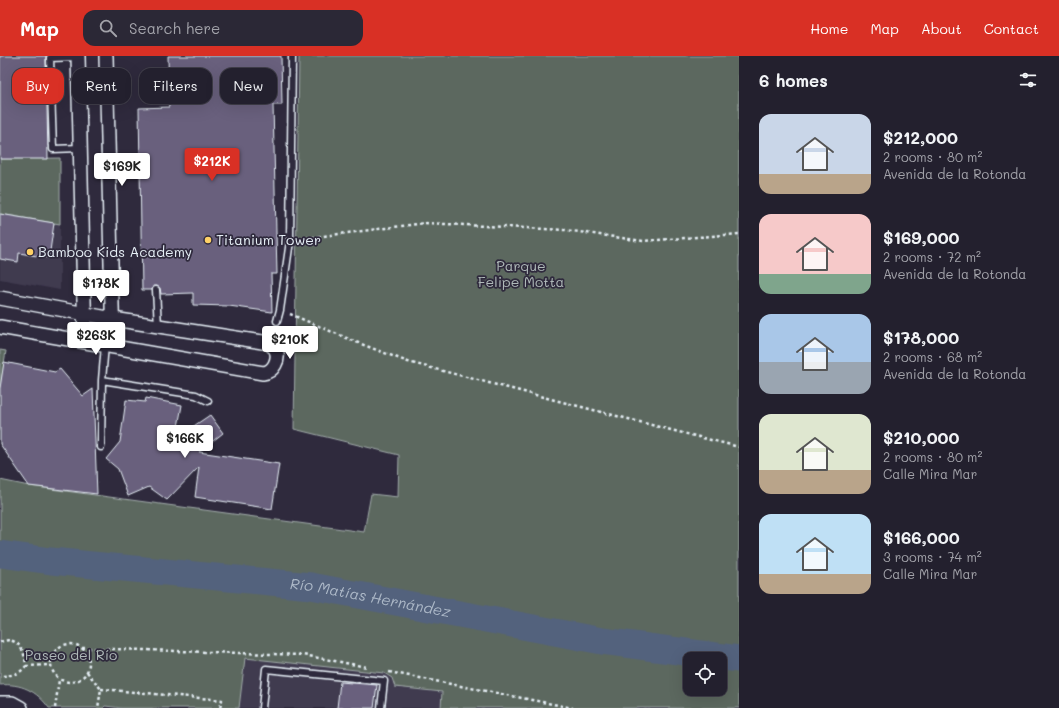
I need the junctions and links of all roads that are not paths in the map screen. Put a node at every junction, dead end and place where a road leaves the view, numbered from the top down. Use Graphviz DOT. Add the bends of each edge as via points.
graph roads {
  1 [pos="78,56"];
  2 [pos="106,56"];
  3 [pos="292,56"];
  4 [pos="80,148"];
  5 [pos="156,290"];
  6 [pos="0,298"];
  7 [pos="84,314"];
  8 [pos="113,319"];
  9 [pos="277,321"];
  10 [pos="158,326"];
  11 [pos="0,328"];
  12 [pos="85,341"];
  13 [pos="109,346"];
  14 [pos="102,380"];
  15 [pos="208,400"];
  16 [pos="101,447"];
  17 [pos="0,703"];
  18 [pos="21,708"];
  19 [pos="262,708"];
  20 [pos="381,708"];
  1 -- 4 [label="street"];
  1 -- 4 [label="lane" via="50,58 53,149"];
  2 -- 8 [label="street"];
  3 -- 9 [label="lane" via="290,241"];
  4 -- 7 [label="street"];
  5 -- 10 [label="lane"];
  6 -- 7 [label="street"];
  7 -- 8 [label="street"];
  7 -- 12 [label="street"];
  8 -- 10 [label="street"];
  8 -- 13 [label="street"];
  10 -- 13 [label="street" via="269,343 276,350 277,360 273,369 266,373"];
  11 -- 12 [label="street"];
  12 -- 13 [label="street"];
  13 -- 14 [label="lane"];
  14 -- 15 [label="lane" via="196,395"];
  14 -- 16 [label="lane"];
  17 -- 18 [label="street" via="12,703"];
  19 -- 20 [label="lane" via="266,669 384,681"];
}
